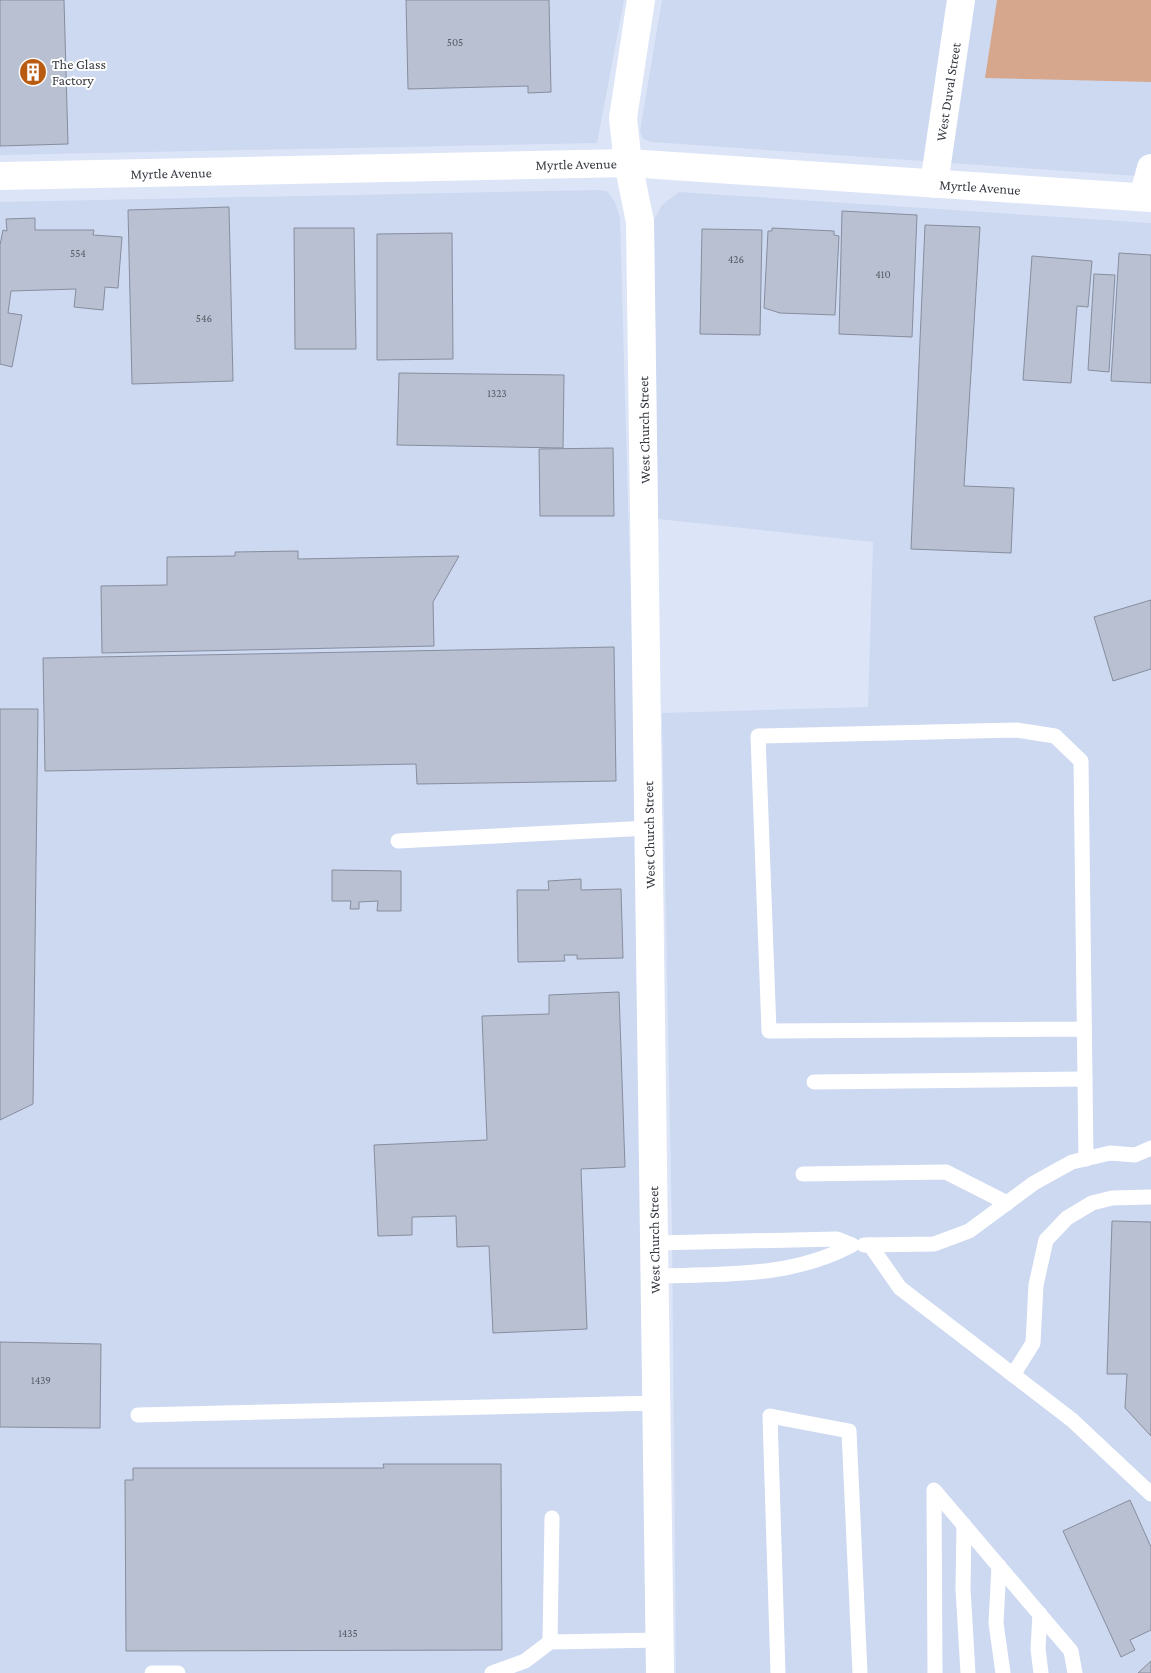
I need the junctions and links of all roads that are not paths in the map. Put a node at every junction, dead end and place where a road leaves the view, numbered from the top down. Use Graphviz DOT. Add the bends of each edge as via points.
graph roads {
  1 [pos="641,0"];
  2 [pos="961,0"];
  3 [pos="628,162"];
  4 [pos="1151,168"];
  5 [pos="0,176"];
  6 [pos="934,184"];
  7 [pos="1147,198"];
  8 [pos="649,828"];
  9 [pos="398,841"];
  10 [pos="1084,1030"];
  11 [pos="1085,1079"];
  12 [pos="814,1082"];
  13 [pos="1151,1148"];
  14 [pos="1086,1159"];
  15 [pos="803,1174"];
  16 [pos="1151,1197"];
  17 [pos="1007,1203"];
  18 [pos="654,1243"];
  19 [pos="870,1245"];
  20 [pos="852,1246"];
  21 [pos="654,1276"];
  22 [pos="1012,1375"];
  23 [pos="656,1403"];
  24 [pos="138,1415"];
  25 [pos="1151,1494"];
  26 [pos="552,1518"];
  27 [pos="964,1525"];
  28 [pos="999,1566"];
  29 [pos="1040,1614"];
  30 [pos="659,1640"];
  31 [pos="550,1642"];
  32 [pos="152,1673"];
  33 [pos="178,1673"];
  34 [pos="492,1673"];
  35 [pos="660,1673"];
  36 [pos="778,1673"];
  37 [pos="860,1673"];
  38 [pos="935,1673"];
  39 [pos="968,1673"];
  40 [pos="1003,1673"];
  41 [pos="1041,1673"];
  42 [pos="1075,1673"];
  1 -- 3 [label="street, West Church Street" via="623,118"];
  2 -- 6 [label="street, West Duval Street"];
  3 -- 5 [label="street, Myrtle Avenue"];
  3 -- 6 [label="street, Myrtle Avenue"];
  3 -- 8 [label="street, West Church Street" via="640,222"];
  4 -- 7 [label="street"];
  6 -- 7 [label="street, Myrtle Avenue"];
  8 -- 9 [label="lane"];
  8 -- 18 [label="street, West Church Street"];
  10 -- 10 [label="lane" via="769,1031 758,736 1016,730 1055,736 1081,761"];
  10 -- 11 [label="lane"];
  11 -- 12 [label="lane"];
  11 -- 14 [label="lane"];
  13 -- 14 [label="lane" via="1135,1155 1110,1153"];
  14 -- 17 [label="lane" via="1072,1162 1034,1183"];
  15 -- 17 [label="lane" via="946,1172"];
  16 -- 22 [label="lane" via="1112,1198 1092,1203 1067,1218 1046,1240 1036,1285 1032,1343"];
  17 -- 19 [label="lane" via="969,1231 934,1244"];
  18 -- 20 [label="lane" via="837,1238"];
  18 -- 21 [label="street, West Church Street"];
  19 -- 20 [label="lane"];
  19 -- 22 [label="lane" via="900,1288"];
  20 -- 21 [label="lane" via="830,1257 773,1272"];
  21 -- 23 [label="street, West Church Street"];
  22 -- 25 [label="lane" via="1072,1420"];
  23 -- 24 [label="lane"];
  23 -- 30 [label="street, West Church Street"];
  26 -- 31 [label="lane"];
  27 -- 28 [label="lane"];
  27 -- 38 [label="lane" via="934,1490"];
  27 -- 39 [label="lane" via="963,1590"];
  28 -- 29 [label="lane"];
  28 -- 40 [label="lane" via="996,1623"];
  29 -- 41 [label="lane" via="1038,1649"];
  29 -- 42 [label="lane" via="1071,1651"];
  30 -- 31 [label="lane"];
  30 -- 35 [label="street, West Church Street"];
  31 -- 34 [label="lane" via="525,1661"];
  32 -- 33 [label="lane"];
  36 -- 37 [label="lane" via="770,1416 849,1431"];
}
